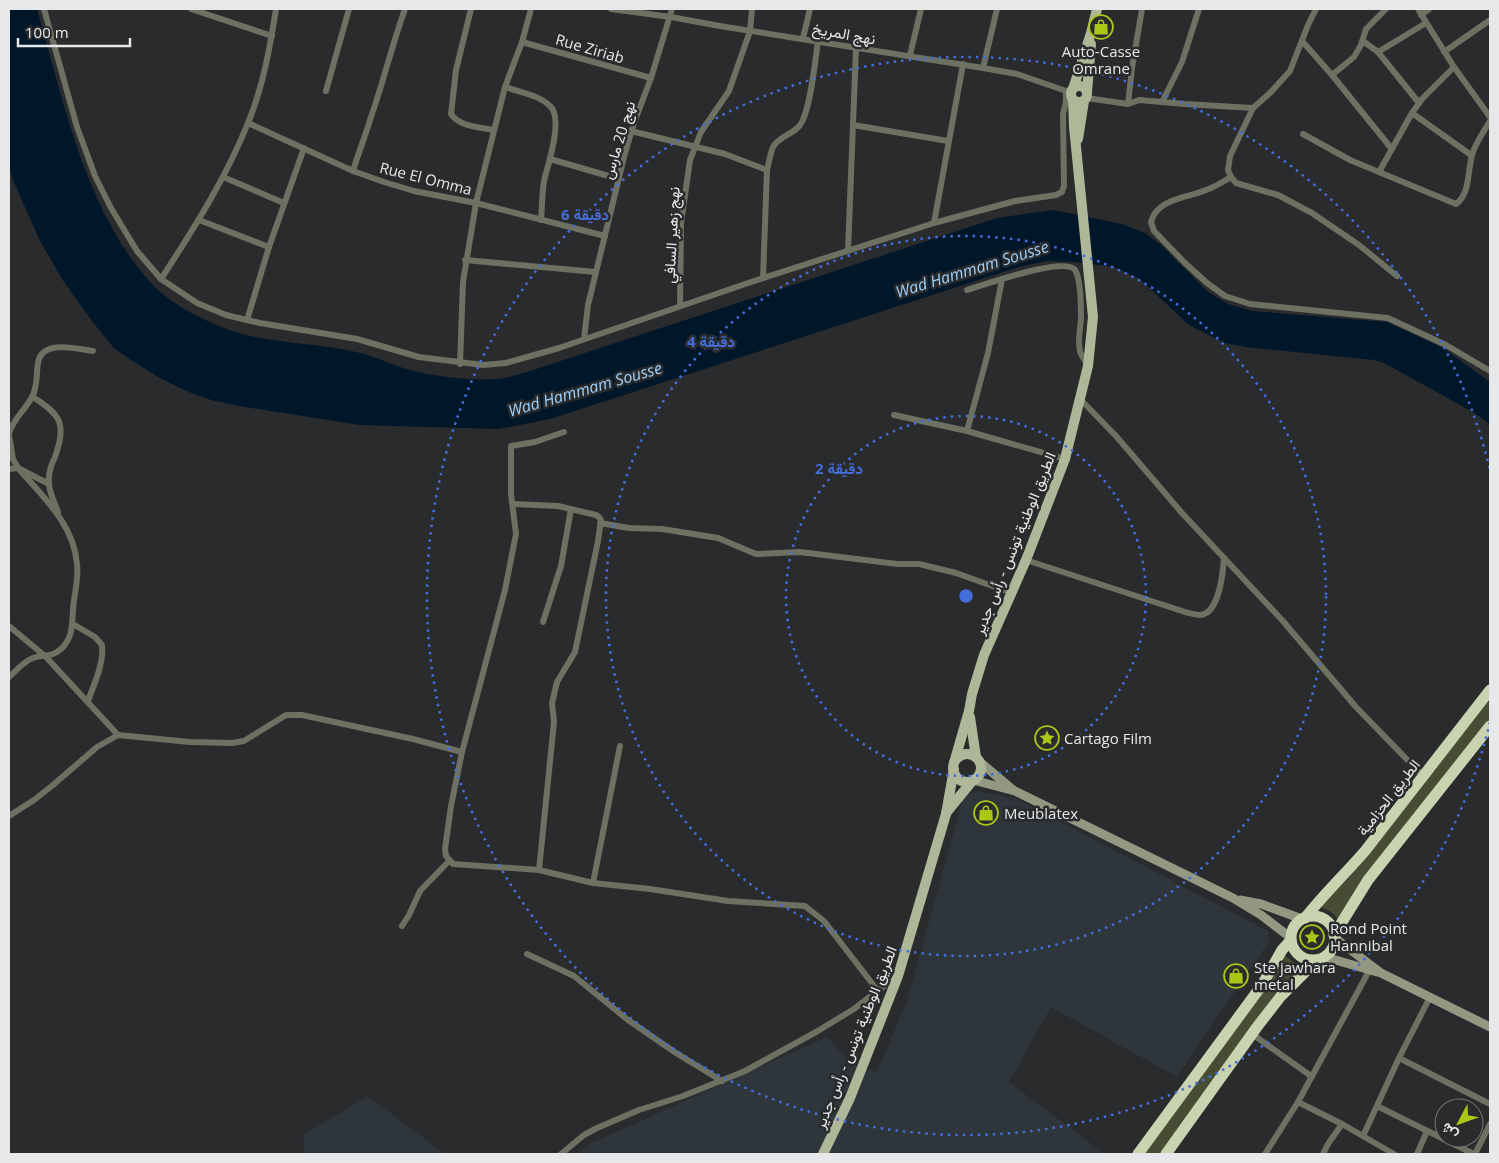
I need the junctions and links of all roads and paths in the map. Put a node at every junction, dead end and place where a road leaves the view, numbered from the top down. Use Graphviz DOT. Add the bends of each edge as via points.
graph roads {
  1 [pos="44,9"];
  2 [pos="191,9"];
  3 [pos="276,9"];
  4 [pos="349,9"];
  5 [pos="405,9"];
  6 [pos="471,9"];
  7 [pos="531,9"];
  8 [pos="611,9"];
  9 [pos="672,9"];
  10 [pos="752,9"];
  11 [pos="810,9"];
  12 [pos="921,9"];
  13 [pos="997,9"];
  14 [pos="1097,9"];
  15 [pos="1142,9"];
  16 [pos="1199,9"];
  17 [pos="1316,9"];
  18 [pos="1386,9"];
  19 [pos="1429,9"];
  20 [pos="1419,12"];
  21 [pos="671,17"];
  22 [pos="1490,20"];
  23 [pos="1426,23"];
  24 [pos="750,31"];
  25 [pos="1092,33"];
  26 [pos="272,36"];
  27 [pos="803,38"];
  28 [pos="818,41"];
  29 [pos="1302,41"];
  30 [pos="1363,41"];
  31 [pos="522,42"];
  32 [pos="856,48"];
  33 [pos="1378,52"];
  34 [pos="1444,52"];
  35 [pos="910,55"];
  36 [pos="963,64"];
  37 [pos="1454,67"];
  38 [pos="983,68"];
  39 [pos="1332,76"];
  40 [pos="651,78"];
  41 [pos="505,87"];
  42 [pos="326,91"];
  43 [pos="1071,93"];
  44 [pos="1086,97"];
  45 [pos="1162,102"];
  46 [pos="1419,103"];
  47 [pos="1128,104"];
  48 [pos="1253,108"];
  49 [pos="1412,113"];
  50 [pos="1490,119"];
  51 [pos="248,123"];
  52 [pos="853,125"];
  53 [pos="494,130"];
  54 [pos="631,131"];
  55 [pos="1304,134"];
  56 [pos="948,141"];
  57 [pos="695,146"];
  58 [pos="1076,147"];
  59 [pos="304,148"];
  60 [pos="1391,148"];
  61 [pos="1472,155"];
  62 [pos="550,159"];
  63 [pos="767,170"];
  64 [pos="353,171"];
  65 [pos="1379,172"];
  66 [pos="223,177"];
  67 [pos="1231,177"];
  68 [pos="619,179"];
  69 [pos="284,203"];
  70 [pos="476,203"];
  71 [pos="199,220"];
  72 [pos="541,220"];
  73 [pos="934,223"];
  74 [pos="605,236"];
  75 [pos="269,247"];
  76 [pos="848,251"];
  77 [pos="465,260"];
  78 [pos="596,272"];
  79 [pos="1397,276"];
  80 [pos="763,278"];
  81 [pos="162,279"];
  82 [pos="1002,279"];
  83 [pos="967,290"];
  84 [pos="680,306"];
  85 [pos="247,320"];
  86 [pos="584,339"];
  87 [pos="93,351"];
  88 [pos="460,364"];
  89 [pos="1088,366"];
  90 [pos="1490,371"];
  91 [pos="33,397"];
  92 [pos="1080,400"];
  93 [pos="894,415"];
  94 [pos="967,431"];
  95 [pos="564,432"];
  96 [pos="9,434"];
  97 [pos="1066,459"];
  98 [pos="9,468"];
  99 [pos="18,468"];
  100 [pos="49,484"];
  101 [pos="513,504"];
  102 [pos="572,509"];
  103 [pos="61,518"];
  104 [pos="600,523"];
  105 [pos="1224,558"];
  106 [pos="1026,560"];
  107 [pos="1012,593"];
  108 [pos="543,622"];
  109 [pos="73,624"];
  110 [pos="9,626"];
  111 [pos="46,657"];
  112 [pos="9,677"];
  113 [pos="1490,690"];
  114 [pos="88,701"];
  115 [pos="969,711"];
  116 [pos="1490,726"];
  117 [pos="118,735"];
  118 [pos="620,746"];
  119 [pos="462,752"];
  120 [pos="978,759"];
  121 [pos="954,766"];
  122 [pos="1423,776"];
  123 [pos="974,780"];
  124 [pos="1016,791"];
  125 [pos="946,814"];
  126 [pos="9,816"];
  127 [pos="449,861"];
  128 [pos="539,870"];
  129 [pos="593,882"];
  130 [pos="1233,898"];
  131 [pos="1303,919"];
  132 [pos="402,926"];
  133 [pos="1334,936"];
  134 [pos="1291,939"];
  135 [pos="527,954"];
  136 [pos="1321,958"];
  137 [pos="1369,971"];
  138 [pos="1381,973"];
  139 [pos="898,976"];
  140 [pos="878,991"];
  141 [pos="1430,997"];
  142 [pos="1490,1026"];
  143 [pos="1252,1034"];
  144 [pos="1399,1058"];
  145 [pos="1311,1076"];
  146 [pos="722,1081"];
  147 [pos="1298,1102"];
  148 [pos="1490,1104"];
  149 [pos="1377,1106"];
  150 [pos="1342,1124"];
  151 [pos="1490,1124"];
  152 [pos="1427,1131"];
  153 [pos="1363,1136"];
  154 [pos="561,1154"];
  155 [pos="823,1154"];
  156 [pos="1138,1154"];
  157 [pos="1166,1154"];
  158 [pos="1265,1154"];
  159 [pos="1324,1154"];
  160 [pos="1394,1154"];
  161 [pos="1417,1154"];
  162 [pos="1474,1154"];
  1 -- 81 [label="street" via="77,127 96,176 137,251"];
  2 -- 26 [label="street"];
  3 -- 26 [label="street"];
  4 -- 42 [label="street"];
  5 -- 64 [label="street"];
  6 -- 53 [label="street" via="456,70 451,114 461,123"];
  7 -- 31 [label="street"];
  8 -- 21 [label="street, نهج المريخ"];
  9 -- 21 [label="street, نهج 20 مارس"];
  10 -- 24 [label="street, نهج زهير السافي"];
  11 -- 27 [label="street"];
  12 -- 35 [label="street"];
  13 -- 38 [label="street"];
  14 -- 25 [label="main road, الطريق الوطنية تونس - رأس جدير"];
  15 -- 47 [label="street"];
  16 -- 45 [label="street" via="1182,62"];
  17 -- 29 [label="street"];
  18 -- 30 [label="street" via="1366,30"];
  19 -- 20 [label="street"];
  20 -- 23 [label="street"];
  21 -- 24 [label="street, نهج المريخ"];
  21 -- 40 [label="street, نهج 20 مارس"];
  22 -- 34 [label="street"];
  23 -- 33 [label="street"];
  23 -- 34 [label="street"];
  24 -- 27 [label="street, نهج المريخ"];
  24 -- 57 [label="street, نهج زهير السافي" via="729,91"];
  25 -- 43 [label="main road, الطريق الوطنية تونس - رأس جدير"];
  25 -- 44 [label="main road, الطريق الوطنية تونس - رأس جدير"];
  26 -- 51 [label="street"];
  27 -- 28 [label="street, نهج المريخ"];
  28 -- 32 [label="street, نهج المريخ"];
  28 -- 63 [label="street" via="802,122 798,129 777,142"];
  29 -- 39 [label="street"];
  29 -- 48 [label="street" via="1290,71"];
  30 -- 33 [label="street"];
  30 -- 39 [label="street" via="1354,57"];
  31 -- 40 [label="street, Rue Ziriab"];
  31 -- 41 [label="street"];
  32 -- 35 [label="street, نهج المريخ"];
  32 -- 52 [label="street"];
  33 -- 46 [label="street"];
  34 -- 37 [label="street"];
  35 -- 36 [label="street, نهج المريخ"];
  36 -- 38 [label="street, نهج المريخ"];
  36 -- 56 [label="street"];
  37 -- 46 [label="street"];
  37 -- 50 [label="street"];
  38 -- 43 [label="street, نهج المريخ" via="1017,74"];
  39 -- 60 [label="street"];
  40 -- 54 [label="street, نهج 20 مارس"];
  41 -- 53 [label="street"];
  41 -- 62 [label="street" via="550,106 555,116"];
  43 -- 44 [label="main road" via="1080,103"];
  43 -- 44 [label="main road" via="1077,86 1082,86"];
  43 -- 58 [label="main road, الطريق الوطنية تونس - رأس جدير"];
  43 -- 73 [label="street" via="1063,114 1062,192"];
  44 -- 47 [label="street"];
  44 -- 58 [label="main road, الطريق الوطنية تونس - رأس جدير"];
  45 -- 47 [label="street" via="1139,100"];
  45 -- 48 [label="street"];
  46 -- 49 [label="street"];
  48 -- 67 [label="street" via="1230,156"];
  49 -- 60 [label="street"];
  49 -- 61 [label="street"];
  50 -- 61 [label="street"];
  51 -- 59 [label="street, Rue El Omma"];
  51 -- 66 [label="street"];
  52 -- 56 [label="street"];
  52 -- 76 [label="street"];
  53 -- 70 [label="street"];
  54 -- 57 [label="street"];
  54 -- 68 [label="street, نهج 20 مارس"];
  55 -- 65 [label="street"];
  56 -- 73 [label="street"];
  57 -- 63 [label="street"];
  57 -- 84 [label="street, نهج زهير السافي" via="688,168 681,223"];
  58 -- 89 [label="main road, الطريق الوطنية تونس - رأس جدير" via="1093,316"];
  59 -- 64 [label="street, Rue El Omma"];
  59 -- 69 [label="street"];
  60 -- 65 [label="street"];
  61 -- 65 [label="street" via="1465,192 1456,204"];
  62 -- 68 [label="street"];
  62 -- 72 [label="street"];
  63 -- 80 [label="street"];
  64 -- 70 [label="street, Rue El Omma" via="414,191"];
  66 -- 69 [label="street"];
  66 -- 71 [label="street"];
  67 -- 79 [label="street" via="1236,183 1278,194 1312,213"];
  67 -- 90 [label="street" via="1206,191 1174,199 1155,213 1151,222 1154,231 1185,264 1216,291 1250,304 1388,318 1446,345"];
  68 -- 74 [label="street, نهج 20 مارس"];
  69 -- 75 [label="street"];
  70 -- 72 [label="street, Rue El Omma"];
  70 -- 77 [label="street"];
  71 -- 75 [label="street"];
  71 -- 81 [label="street"];
  72 -- 74 [label="street, Rue El Omma"];
  73 -- 76 [label="street"];
  74 -- 78 [label="street, نهج 20 مارس"];
  75 -- 85 [label="street"];
  76 -- 80 [label="street"];
  77 -- 78 [label="street"];
  77 -- 88 [label="street"];
  78 -- 86 [label="street, نهج 20 مارس"];
  80 -- 84 [label="street"];
  81 -- 85 [label="street" via="197,304"];
  82 -- 83 [label="street"];
  82 -- 89 [label="street" via="1048,268 1074,268 1079,285 1080,352"];
  82 -- 94 [label="street" via="988,353"];
  84 -- 86 [label="street"];
  85 -- 88 [label="street" via="357,339 419,357"];
  86 -- 88 [label="street" via="506,363"];
  87 -- 91 [label="street" via="68,347 45,351 40,356"];
  89 -- 92 [label="main road, الطريق الوطنية تونس - رأس جدير"];
  91 -- 96 [label="street" via="12,423"];
  91 -- 100 [label="street" via="54,412 61,430"];
  92 -- 97 [label="main road, الطريق الوطنية تونس - رأس جدير"];
  92 -- 105 [label="street"];
  93 -- 94 [label="street"];
  94 -- 97 [label="street"];
  95 -- 101 [label="street" via="536,442 511,446"];
  96 -- 99 [label="street" via="13,459"];
  97 -- 106 [label="main road, الطريق الوطنية تونس - رأس جدير"];
  98 -- 99 [label="street"];
  99 -- 100 [label="street"];
  99 -- 103 [label="street"];
  100 -- 103 [label="street"];
  101 -- 102 [label="street"];
  101 -- 119 [label="street" via="516,534 505,590"];
  102 -- 104 [label="street" via="598,516"];
  102 -- 108 [label="street" via="561,566"];
  103 -- 109 [label="street" via="72,540 77,563"];
  104 -- 107 [label="street" via="718,538 756,554 800,552 919,564"];
  104 -- 128 [label="street" via="575,652 557,682 552,703 554,722"];
  105 -- 106 [label="street" via="1216,600 1207,613 1200,615"];
  105 -- 122 [label="street" via="1282,620 1356,708"];
  106 -- 107 [label="main road, الطريق الوطنية تونس - رأس جدير"];
  107 -- 115 [label="main road, الطريق الوطنية تونس - رأس جدير" via="984,655"];
  109 -- 111 [label="street" via="69,640 62,649"];
  109 -- 114 [label="street" via="102,645"];
  110 -- 111 [label="street"];
  111 -- 112 [label="street" via="28,660"];
  111 -- 114 [label="street"];
  113 -- 122 [label="highway, الطريق الحزامية"];
  114 -- 117 [label="street"];
  115 -- 120 [label="main road, الطريق الوطنية تونس - رأس جدير"];
  115 -- 121 [label="main road, الطريق الوطنية تونس - رأس جدير"];
  116 -- 133 [label="highway" via="1368,880"];
  117 -- 119 [label="street" via="232,743 244,741 286,715 413,739"];
  117 -- 126 [label="street" via="97,747 47,790"];
  118 -- 129 [label="street"];
  119 -- 127 [label="street" via="444,849"];
  120 -- 121 [label="main road" via="966,754 957,759"];
  120 -- 123 [label="main road" via="981,770"];
  120 -- 124 [label="main road"];
  121 -- 123 [label="main road" via="958,778"];
  121 -- 125 [label="main road, الطريق الوطنية تونس - رأس جدير"];
  122 -- 131 [label="highway, الطريق الحزامية" via="1365,851"];
  123 -- 124 [label="main road"];
  123 -- 125 [label="main road, الطريق الوطنية تونس - رأس جدير"];
  124 -- 130 [label="main road"];
  125 -- 139 [label="main road, الطريق الوطنية تونس - رأس جدير"];
  127 -- 128 [label="street" via="461,865"];
  127 -- 132 [label="street" via="420,891"];
  128 -- 129 [label="street"];
  129 -- 140 [label="street" via="728,901 805,906 824,921"];
  130 -- 131 [label="main road"];
  130 -- 134 [label="main road"];
  131 -- 133 [label="highway" via="1322,919 1331,927"];
  131 -- 134 [label="highway, الطريق الحزامية" via="1293,929"];
  133 -- 136 [label="highway" via="1332,948"];
  133 -- 138 [label="main road"];
  134 -- 136 [label="highway" via="1301,956"];
  134 -- 156 [label="highway, الطريق الحزامية" via="1262,985"];
  135 -- 146 [label="street" via="574,976 628,1020"];
  136 -- 137 [label="main road"];
  136 -- 143 [label="highway" via="1281,996"];
  137 -- 138 [label="main road"];
  137 -- 145 [label="street"];
  138 -- 141 [label="main road"];
  139 -- 140 [label="street"];
  139 -- 155 [label="main road, الطريق الوطنية تونس - رأس جدير" via="850,1098"];
  140 -- 146 [label="street" via="816,1032"];
  141 -- 142 [label="main road"];
  141 -- 144 [label="street"];
  143 -- 145 [label="street"];
  143 -- 157 [label="highway"];
  144 -- 148 [label="street"];
  144 -- 149 [label="street"];
  145 -- 147 [label="street"];
  146 -- 154 [label="street" via="597,1128"];
  147 -- 150 [label="street"];
  147 -- 158 [label="street"];
  149 -- 152 [label="street"];
  149 -- 153 [label="street"];
  150 -- 153 [label="street"];
  150 -- 159 [label="street"];
  151 -- 162 [label="street"];
  152 -- 161 [label="street"];
  152 -- 162 [label="street"];
  153 -- 160 [label="street"];
}
